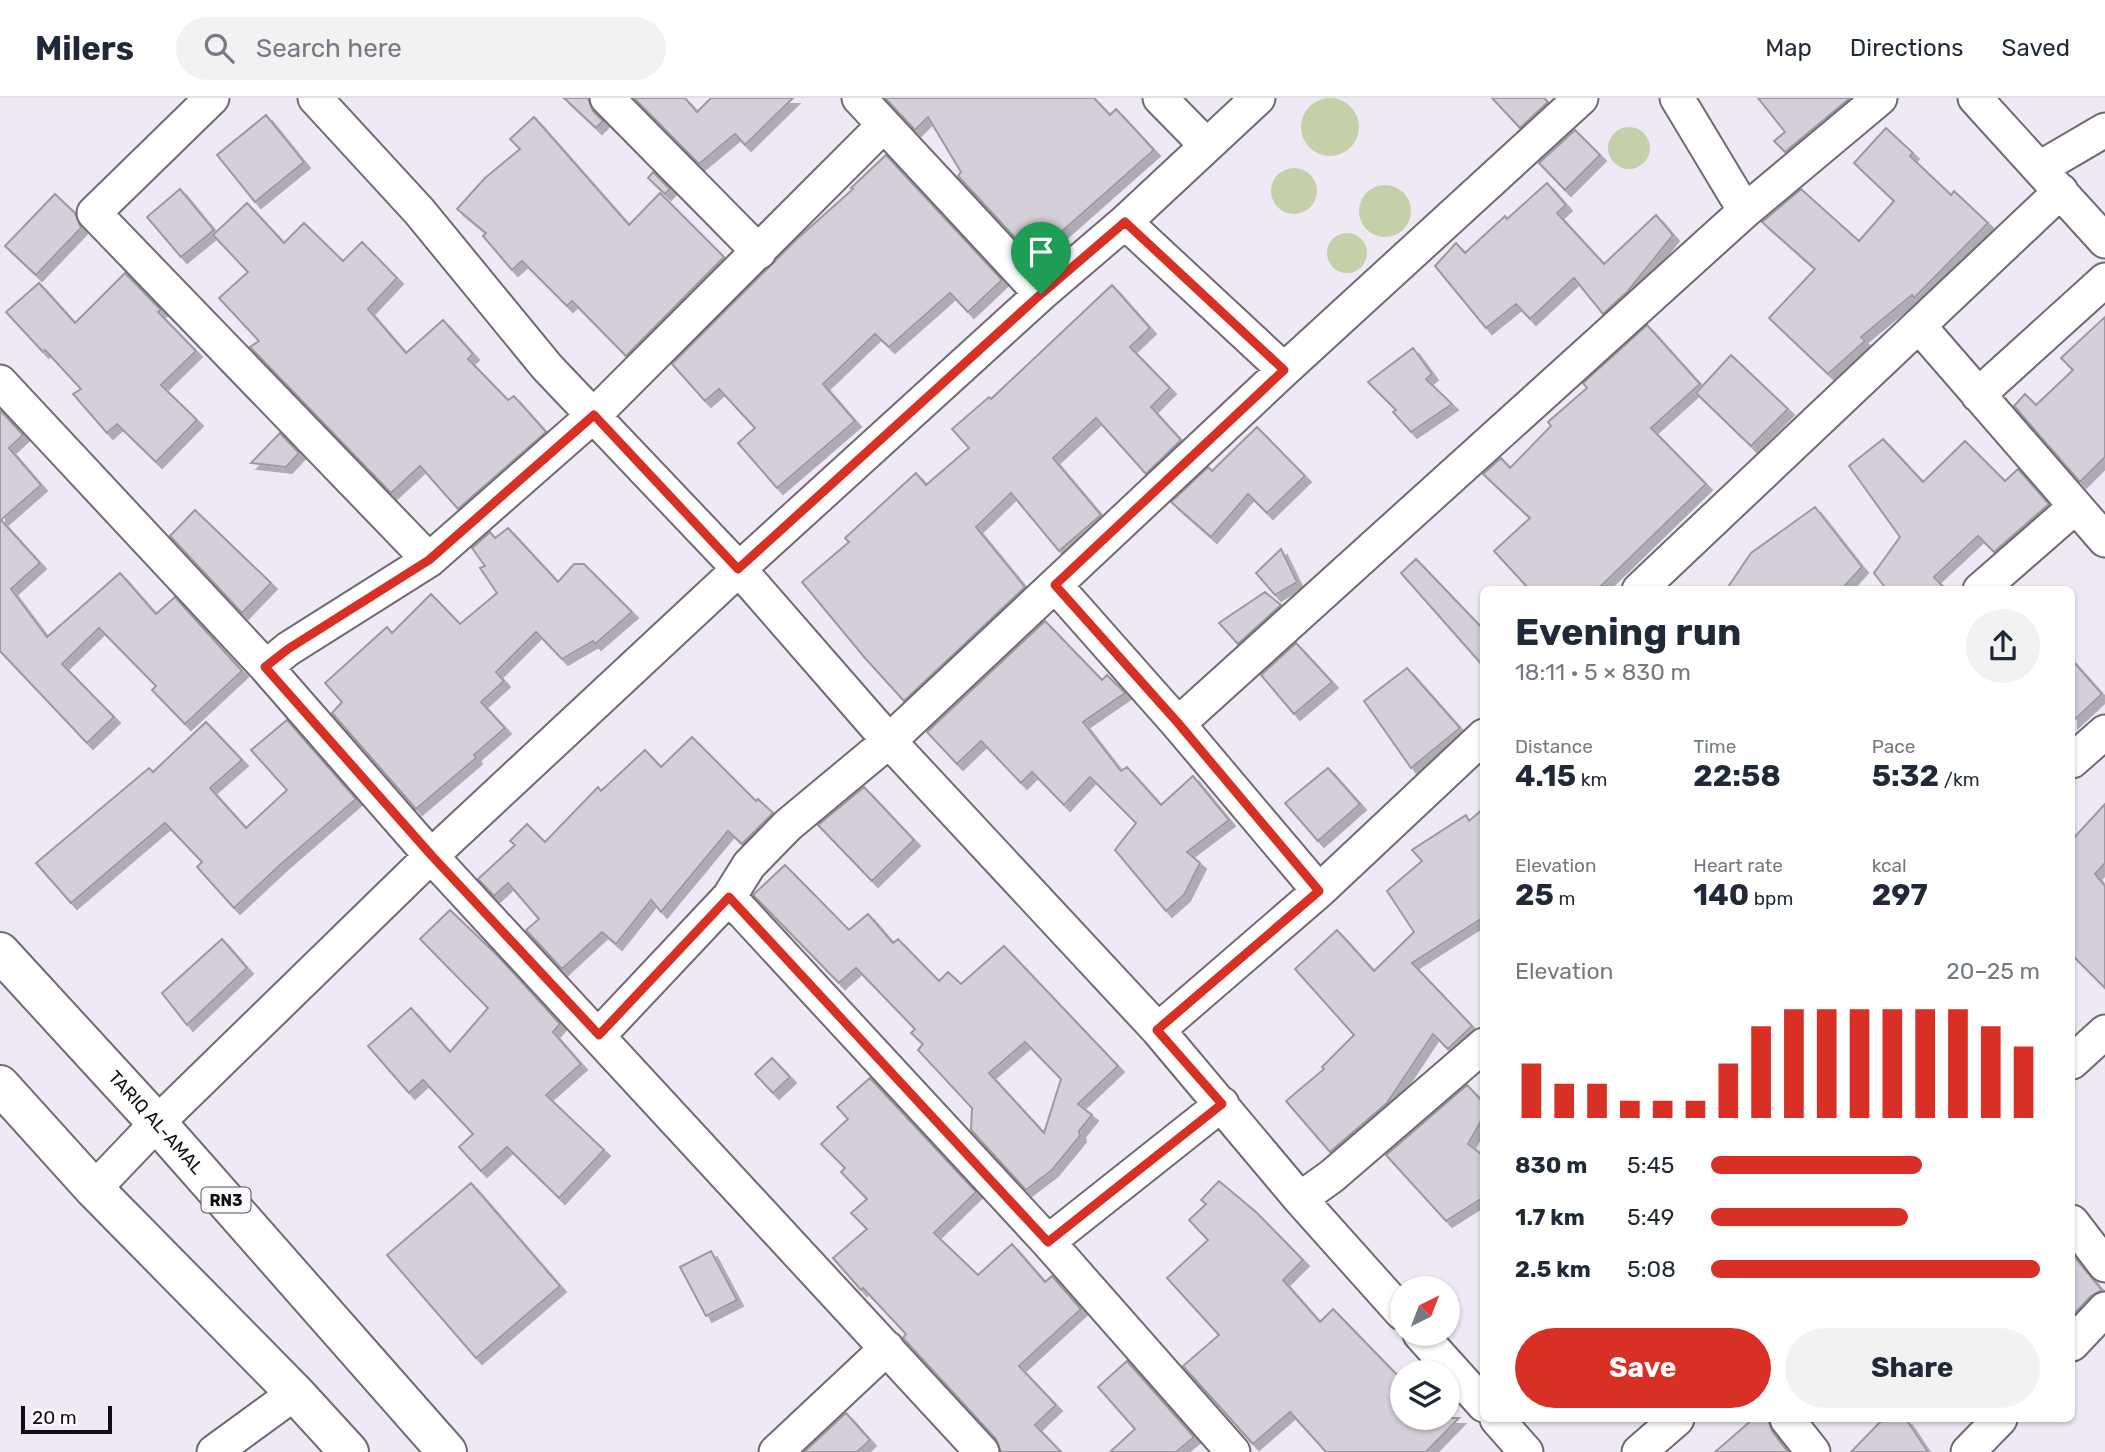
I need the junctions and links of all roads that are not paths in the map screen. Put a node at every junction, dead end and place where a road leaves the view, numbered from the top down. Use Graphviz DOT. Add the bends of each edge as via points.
graph roads {
  1 [pos="212,98"];
  2 [pos="315,98"];
  3 [pos="607,98"];
  4 [pos="859,98"];
  5 [pos="1160,98"];
  6 [pos="1258,98"];
  7 [pos="1581,98"];
  8 [pos="1677,98"];
  9 [pos="1880,98"];
  10 [pos="1975,98"];
  11 [pos="884,125"];
  12 [pos="2105,130"];
  13 [pos="1206,145"];
  14 [pos="2050,180"];
  15 [pos="1745,211"];
  16 [pos="1125,222"];
  17 [pos="2105,241"];
  18 [pos="759,252"];
  19 [pos="2105,280"];
  20 [pos="1041,294"];
  21 [pos="1919,326"];
  22 [pos="1284,370"];
  23 [pos="0,382"];
  24 [pos="1978,396"];
  25 [pos="594,415"];
  26 [pos="2075,507"];
  27 [pos="2105,540"];
  28 [pos="429,560"];
  29 [pos="738,569"];
  30 [pos="1055,585"];
  31 [pos="1643,586"];
  32 [pos="1985,586"];
  33 [pos="265,667"];
  34 [pos="1178,723"];
  35 [pos="2105,732"];
  36 [pos="1480,740"];
  37 [pos="889,741"];
  38 [pos="2075,758"];
  39 [pos="432,856"];
  40 [pos="1319,891"];
  41 [pos="729,897"];
  42 [pos="0,952"];
  43 [pos="1157,1030"];
  44 [pos="2105,1031"];
  45 [pos="599,1035"];
  46 [pos="1480,1048"];
  47 [pos="2075,1059"];
  48 [pos="0,1085"];
  49 [pos="1222,1104"];
  50 [pos="157,1122"];
  51 [pos="94,1189"];
  52 [pos="1300,1199"];
  53 [pos="2075,1226"];
  54 [pos="1048,1242"];
  55 [pos="2105,1265"];
  56 [pos="1390,1300"];
  57 [pos="2105,1309"];
  58 [pos="2075,1341"];
  59 [pos="1431,1346"];
  60 [pos="887,1348"];
  61 [pos="295,1393"];
  62 [pos="1480,1401"];
  63 [pos="1500,1422"];
  64 [pos="1674,1422"];
  65 [pos="1789,1422"];
  66 [pos="1997,1422"];
  67 [pos="214,1452"];
  68 [pos="349,1452"];
  69 [pos="447,1452"];
  70 [pos="776,1452"];
  71 [pos="982,1452"];
  72 [pos="1233,1452"];
  73 [pos="1526,1452"];
  74 [pos="1639,1452"];
  75 [pos="1813,1452"];
  76 [pos="1968,1452"];
  1 -- 28 [label="street" via="94,212"];
  2 -- 25 [label="street" via="419,211 547,367"];
  3 -- 18 [label="street"];
  4 -- 11 [label="street"];
  5 -- 13 [label="street"];
  6 -- 13 [label="street"];
  7 -- 22 [label="street"];
  8 -- 15 [label="street"];
  9 -- 15 [label="street"];
  10 -- 14 [label="street"];
  11 -- 18 [label="street"];
  11 -- 20 [label="street"];
  12 -- 14 [label="street"];
  13 -- 16 [label="street"];
  14 -- 17 [label="street"];
  14 -- 21 [label="street"];
  15 -- 34 [label="street"];
  16 -- 20 [label="street"];
  16 -- 22 [label="street"];
  18 -- 25 [label="street"];
  19 -- 24 [label="street"];
  20 -- 29 [label="street"];
  21 -- 24 [label="street"];
  21 -- 31 [label="street"];
  22 -- 30 [label="street"];
  23 -- 33 [label="street"];
  24 -- 26 [label="street"];
  25 -- 28 [label="street"];
  25 -- 29 [label="street"];
  26 -- 27 [label="street"];
  26 -- 32 [label="street"];
  28 -- 33 [label="street"];
  29 -- 37 [label="street"];
  29 -- 39 [label="street"];
  30 -- 34 [label="street"];
  30 -- 37 [label="street"];
  33 -- 39 [label="street"];
  34 -- 40 [label="street"];
  35 -- 38 [label="street"];
  36 -- 40 [label="street"];
  37 -- 41 [label="street" via="788,825 749,865"];
  37 -- 43 [label="street"];
  39 -- 45 [label="street"];
  39 -- 50 [label="street"];
  40 -- 43 [label="street"];
  41 -- 45 [label="street"];
  41 -- 54 [label="street"];
  42 -- 50 [label="highway, TARIQ AL-AMAL / RN3"];
  43 -- 49 [label="street"];
  44 -- 47 [label="street"];
  45 -- 60 [label="street"];
  46 -- 52 [label="street"];
  48 -- 51 [label="highway"];
  49 -- 52 [label="street"];
  49 -- 54 [label="street"];
  50 -- 51 [label="street"];
  50 -- 69 [label="highway, TARIQ AL-AMAL / RN3"];
  51 -- 61 [label="highway"];
  52 -- 56 [label="street"];
  53 -- 55 [label="street"];
  54 -- 72 [label="street"];
  57 -- 58 [label="street"];
  59 -- 62 [label="street"];
  60 -- 70 [label="street"];
  60 -- 71 [label="street"];
  61 -- 67 [label="street"];
  61 -- 68 [label="highway"];
  63 -- 73 [label="street"];
  64 -- 74 [label="street"];
  65 -- 75 [label="street"];
  66 -- 76 [label="street"];
}
